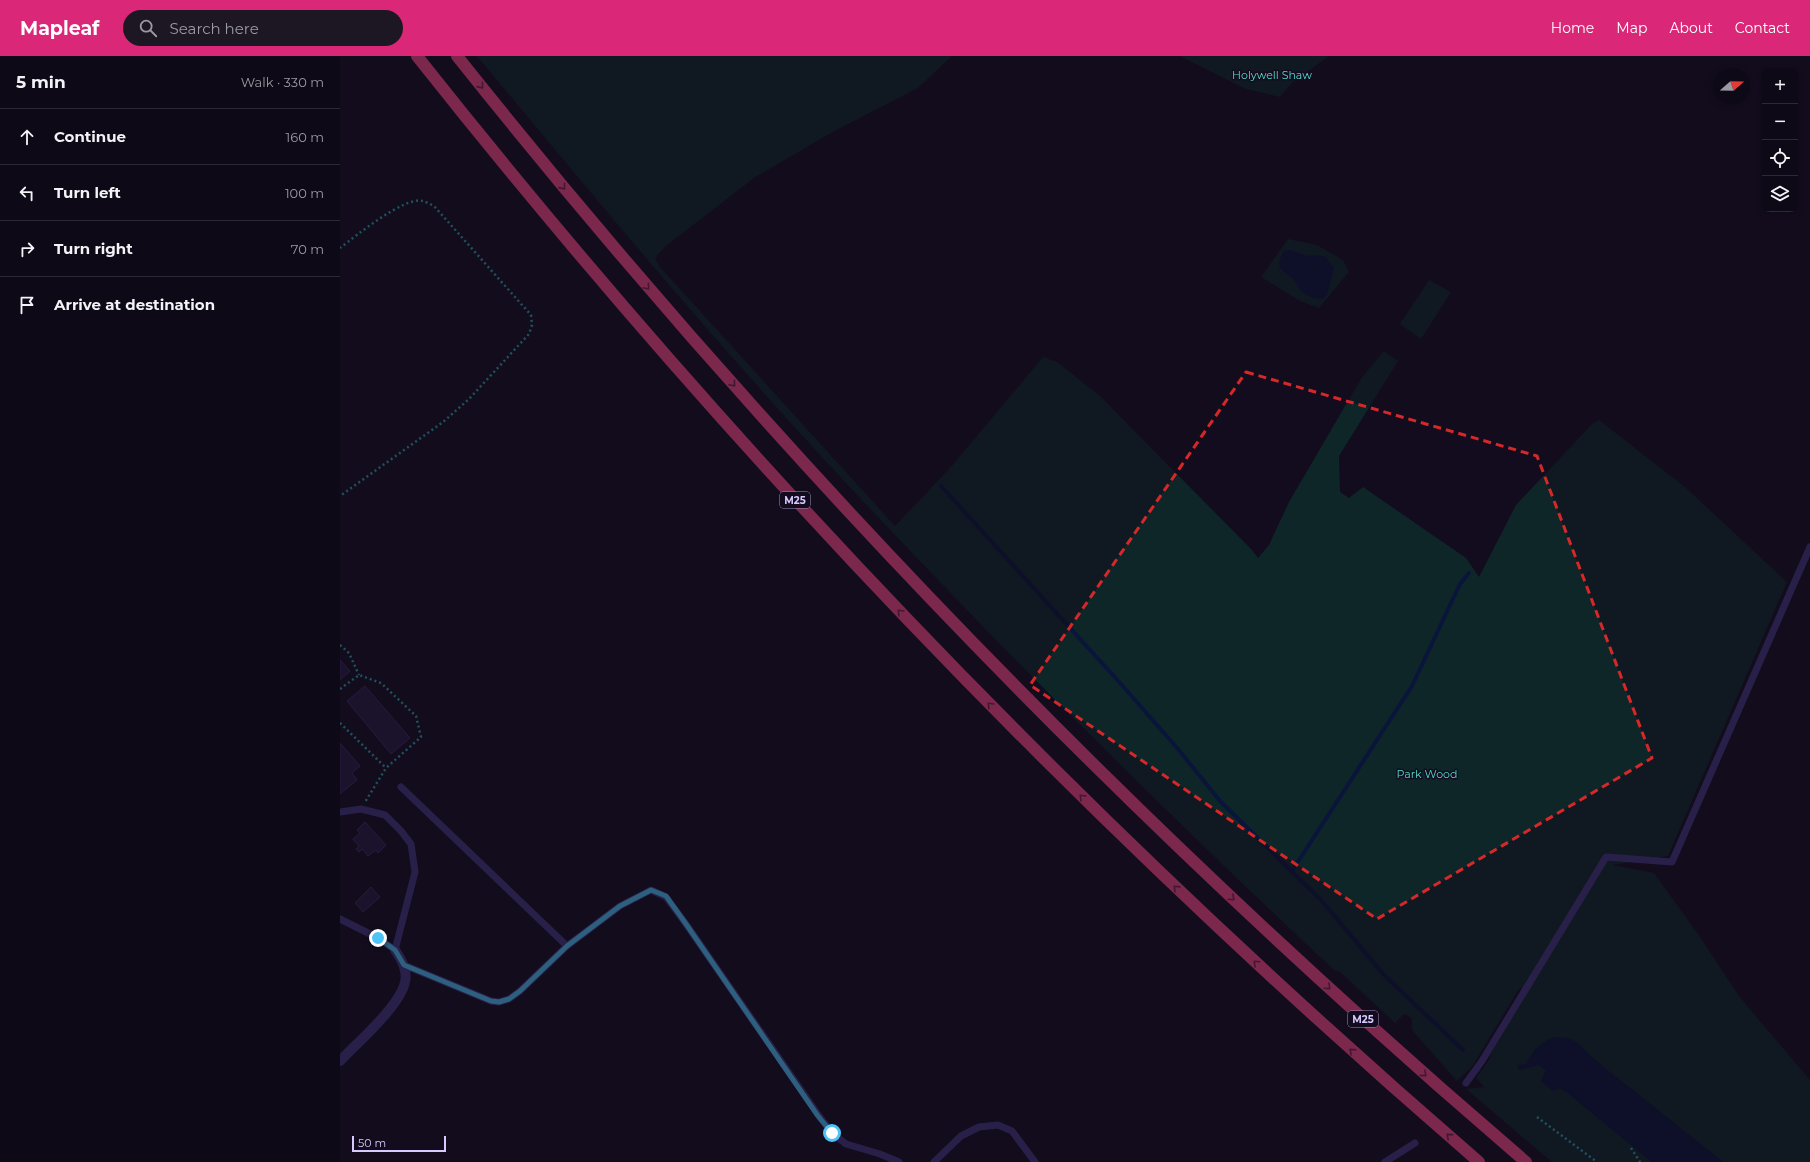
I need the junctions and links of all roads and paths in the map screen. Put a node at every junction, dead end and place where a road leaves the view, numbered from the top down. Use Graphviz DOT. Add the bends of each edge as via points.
graph roads {
  1 [pos="418,56"];
  2 [pos="457,56"];
  3 [pos="340,248"];
  4 [pos="340,496"];
  5 [pos="1810,547"];
  6 [pos="340,645"];
  7 [pos="359,675"];
  8 [pos="340,689"];
  9 [pos="340,724"];
  10 [pos="386,768"];
  11 [pos="401,787"];
  12 [pos="361,809"];
  13 [pos="340,812"];
  14 [pos="340,919"];
  15 [pos="567,946"];
  16 [pos="395,950"];
  17 [pos="404,965"];
  18 [pos="340,1061"];
  19 [pos="1466,1083"];
  20 [pos="1537,1117"];
  21 [pos="1415,1143"];
  22 [pos="1631,1148"];
  23 [pos="899,1162"];
  24 [pos="934,1162"];
  25 [pos="1035,1162"];
  26 [pos="1385,1162"];
  27 [pos="1479,1162"];
  28 [pos="1526,1162"];
  29 [pos="1597,1162"];
  30 [pos="1640,1162"];
  27 -- 1 [label="highway, M25, one-way" via="1298,1003 1199,910 1050,765 920,633 757,458 661,349 548,216"];
  2 -- 28 [label="highway, M25, one-way" via="567,193 731,383 860,525 968,638 1092,763 1245,910 1378,1033"];
  3 -- 4 [label="path" via="404,204 422,200 434,206 531,315 532,325 529,334 469,399 443,422"];
  5 -- 19 [label="lane" via="1672,862 1606,857 1482,1061"];
  6 -- 7 [label="path" via="349,653"];
  7 -- 8 [label="path"];
  7 -- 10 [label="path" via="381,683 416,716 421,737"];
  9 -- 10 [label="path"];
  10 -- 12 [label="path"];
  11 -- 15 [label="lane"];
  12 -- 13 [label="lane"];
  12 -- 16 [label="lane" via="385,815 411,844 415,872"];
  14 -- 16 [label="lane" via="378,938"];
  15 -- 17 [label="lane" via="520,991 499,1002"];
  15 -- 23 [label="lane" via="620,906 645,893 651,890 666,896 832,1133 846,1144"];
  16 -- 17 [label="street"];
  17 -- 18 [label="street" via="406,981 402,991 391,1007"];
  20 -- 29 [label="path"];
  21 -- 26 [label="lane"];
  22 -- 30 [label="path"];
  24 -- 25 [label="lane" via="961,1136 979,1127 998,1125 1012,1131"];
}
